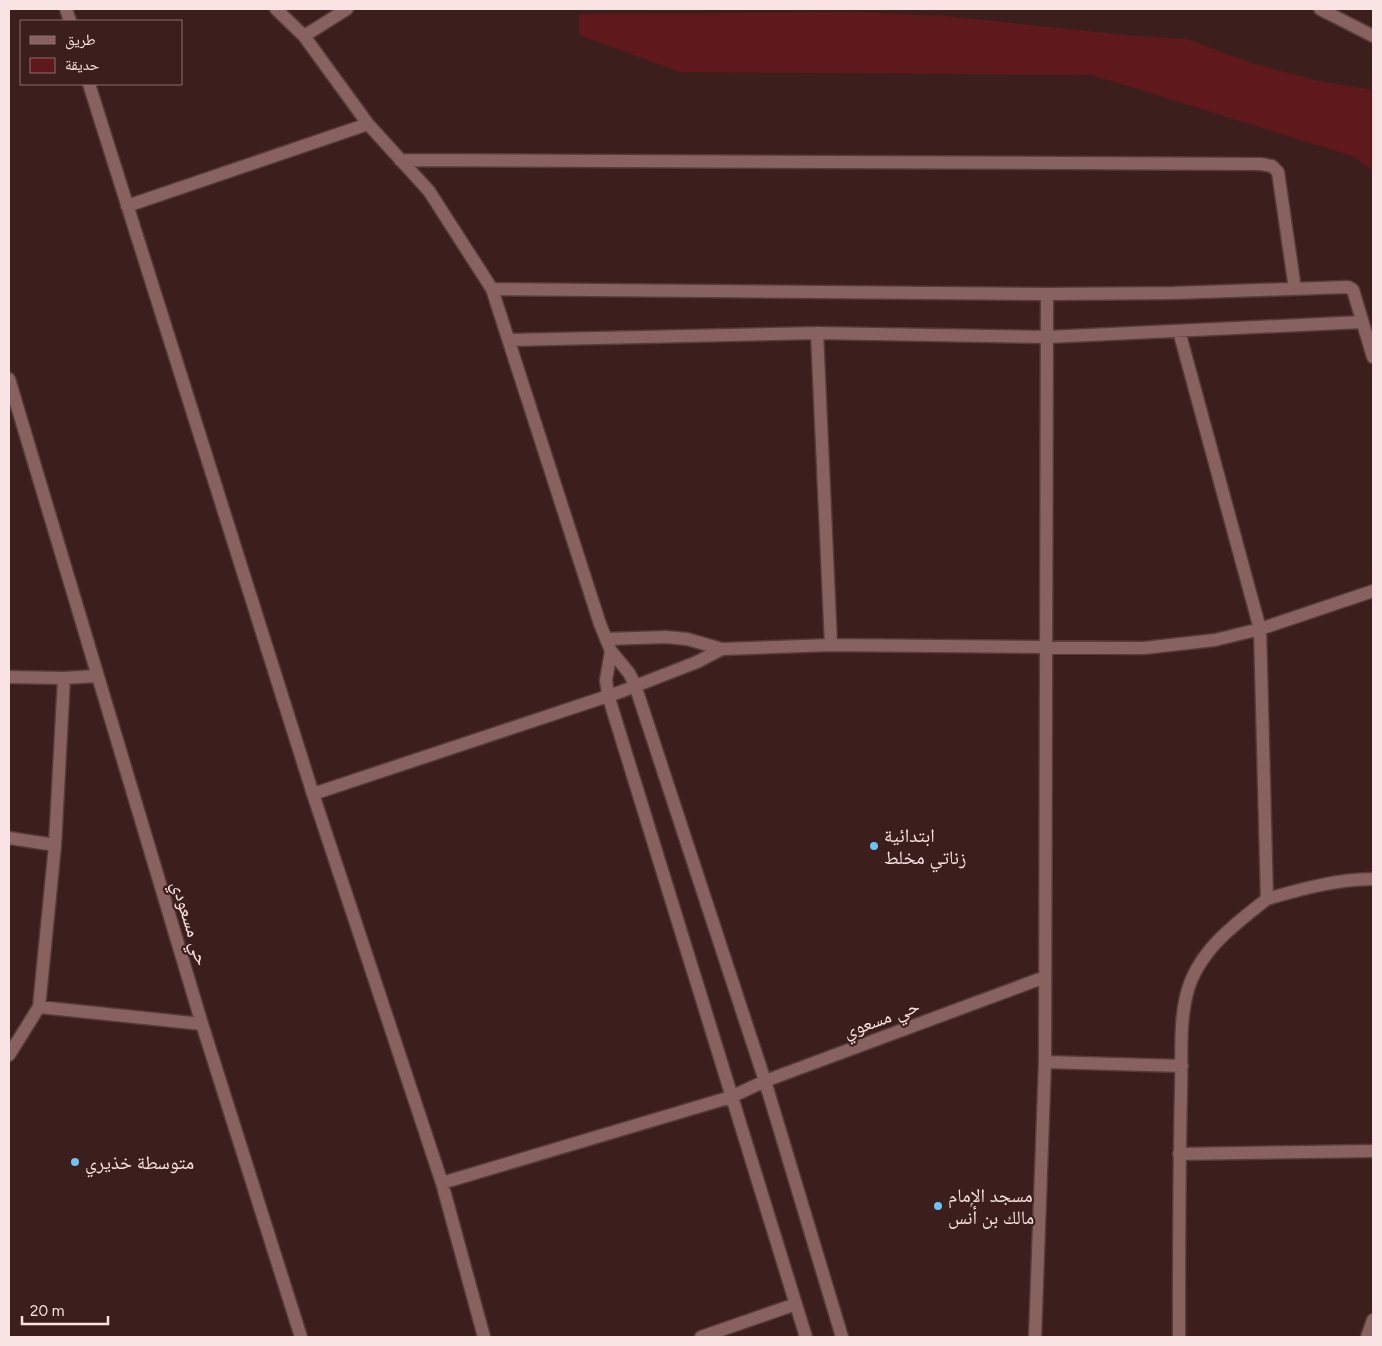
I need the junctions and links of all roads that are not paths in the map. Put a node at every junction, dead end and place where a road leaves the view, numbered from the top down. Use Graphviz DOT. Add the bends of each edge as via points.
graph roads {
  1 [pos="276,9"];
  2 [pos="347,9"];
  3 [pos="1320,9"];
  4 [pos="304,36"];
  5 [pos="1373,36"];
  6 [pos="89,85"];
  7 [pos="368,124"];
  8 [pos="400,160"];
  9 [pos="128,206"];
  10 [pos="492,289"];
  11 [pos="1295,289"];
  12 [pos="1047,294"];
  13 [pos="1362,322"];
  14 [pos="1179,331"];
  15 [pos="817,333"];
  16 [pos="1048,337"];
  17 [pos="509,340"];
  18 [pos="1373,357"];
  19 [pos="9,379"];
  20 [pos="1373,591"];
  21 [pos="1260,629"];
  22 [pos="606,639"];
  23 [pos="831,645"];
  24 [pos="1047,648"];
  25 [pos="722,649"];
  26 [pos="611,651"];
  27 [pos="96,676"];
  28 [pos="9,677"];
  29 [pos="64,678"];
  30 [pos="635,685"];
  31 [pos="608,695"];
  32 [pos="313,794"];
  33 [pos="9,838"];
  34 [pos="55,845"];
  35 [pos="1373,879"];
  36 [pos="1267,900"];
  37 [pos="1045,977"];
  38 [pos="39,1007"];
  39 [pos="202,1024"];
  40 [pos="9,1055"];
  41 [pos="1045,1062"];
  42 [pos="1182,1066"];
  43 [pos="765,1081"];
  44 [pos="731,1097"];
  45 [pos="1373,1151"];
  46 [pos="1180,1154"];
  47 [pos="442,1183"];
  48 [pos="796,1304"];
  49 [pos="1373,1320"];
  50 [pos="301,1337"];
  51 [pos="484,1337"];
  52 [pos="701,1337"];
  53 [pos="806,1337"];
  54 [pos="842,1337"];
  55 [pos="1035,1337"];
  56 [pos="1179,1337"];
  57 [pos="1367,1337"];
  1 -- 4 [label="street"];
  2 -- 4 [label="street"];
  3 -- 5 [label="street"];
  4 -- 7 [label="street"];
  6 -- 9 [label="street"];
  7 -- 8 [label="street"];
  7 -- 9 [label="street"];
  8 -- 10 [label="street" via="429,191"];
  8 -- 11 [label="street" via="1261,164 1272,166 1278,172"];
  9 -- 32 [label="street"];
  10 -- 12 [label="street"];
  10 -- 17 [label="street"];
  11 -- 12 [label="street"];
  11 -- 13 [label="street" via="1350,288"];
  12 -- 16 [label="street"];
  13 -- 14 [label="street"];
  13 -- 18 [label="street"];
  14 -- 16 [label="street"];
  14 -- 21 [label="street"];
  15 -- 16 [label="street"];
  15 -- 17 [label="street"];
  15 -- 23 [label="street"];
  16 -- 24 [label="street"];
  17 -- 22 [label="street"];
  19 -- 27 [label="street, حي مسعودي"];
  20 -- 21 [label="street"];
  21 -- 24 [label="street" via="1215,640 1144,648"];
  21 -- 36 [label="street"];
  22 -- 25 [label="street" via="687,638"];
  22 -- 26 [label="street"];
  23 -- 24 [label="street"];
  23 -- 25 [label="street"];
  24 -- 37 [label="street"];
  25 -- 30 [label="street"];
  26 -- 30 [label="street"];
  26 -- 31 [label="street" via="606,680"];
  27 -- 29 [label="street"];
  27 -- 39 [label="street, حي مسعودي"];
  28 -- 29 [label="street"];
  29 -- 34 [label="street"];
  30 -- 31 [label="street"];
  30 -- 43 [label="street"];
  31 -- 32 [label="street"];
  31 -- 44 [label="street"];
  32 -- 47 [label="street"];
  33 -- 34 [label="street"];
  34 -- 38 [label="street"];
  35 -- 36 [label="street" via="1299,890"];
  36 -- 42 [label="street" via="1236,923 1199,966 1187,992"];
  37 -- 41 [label="street"];
  37 -- 43 [label="street, حي مسعوي"];
  38 -- 39 [label="street"];
  38 -- 40 [label="street"];
  39 -- 50 [label="street, حي مسعودي"];
  41 -- 42 [label="street"];
  41 -- 55 [label="street"];
  42 -- 46 [label="street"];
  43 -- 44 [label="street, حي مسعوي"];
  43 -- 54 [label="street"];
  44 -- 47 [label="street, حي مسعوي"];
  44 -- 48 [label="street"];
  45 -- 46 [label="street"];
  46 -- 56 [label="street"];
  47 -- 51 [label="street"];
  48 -- 52 [label="street"];
  48 -- 53 [label="street"];
  49 -- 57 [label="street"];
}
